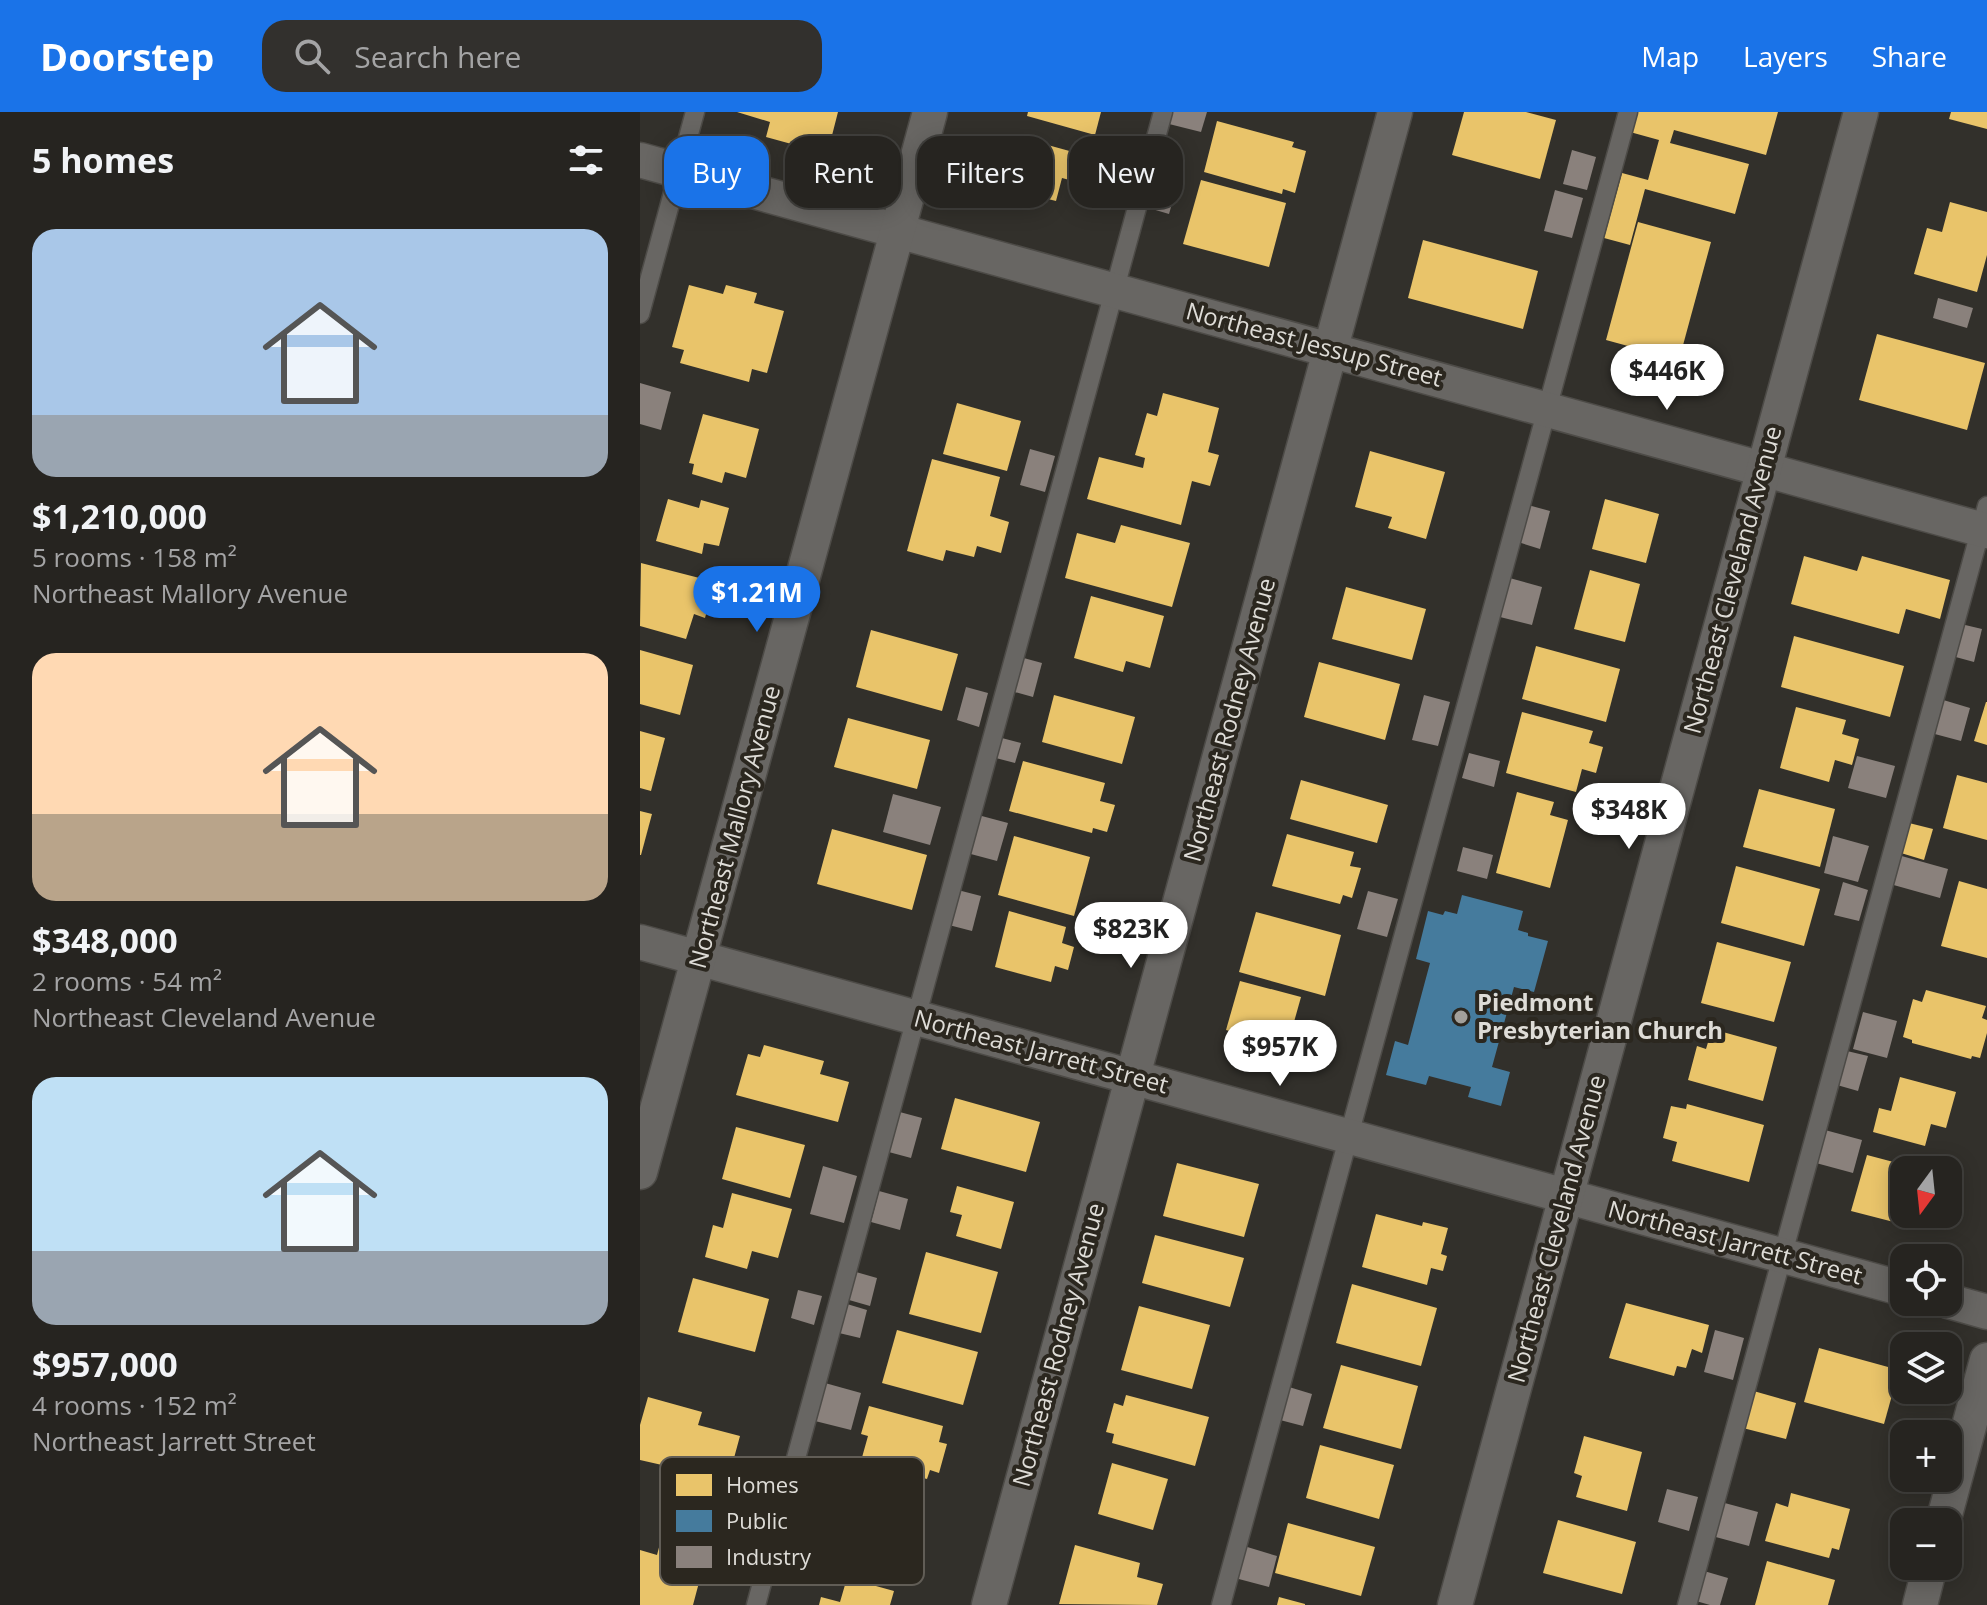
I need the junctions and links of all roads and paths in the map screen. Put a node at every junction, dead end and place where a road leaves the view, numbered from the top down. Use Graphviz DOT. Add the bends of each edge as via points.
graph roads {
  1 [pos="695,112"];
  2 [pos="930,112"];
  3 [pos="1163,112"];
  4 [pos="1395,112"];
  5 [pos="1628,112"];
  6 [pos="1861,112"];
  7 [pos="688,136"];
  8 [pos="640,160"];
  9 [pos="664,167"];
  10 [pos="769,196"];
  11 [pos="669,208"];
  12 [pos="897,231"];
  13 [pos="1115,291"];
  14 [pos="640,314"];
  15 [pos="1331,350"];
  16 [pos="1548,410"];
  17 [pos="1763,469"];
  18 [pos="1985,522"];
  19 [pos="640,942"];
  20 [pos="699,959"];
  21 [pos="915,1018"];
  22 [pos="1132,1077"];
  23 [pos="1349,1137"];
  24 [pos="640,1172"];
  25 [pos="1565,1196"];
  26 [pos="1781,1255"];
  27 [pos="1890,1285"];
  28 [pos="1962,1305"];
  29 [pos="1987,1312"];
  30 [pos="1987,1360"];
  31 [pos="796,1457"];
  32 [pos="1947,1508"];
  33 [pos="1926,1580"];
  34 [pos="761,1585"];
  35 [pos="756,1605"];
  36 [pos="989,1605"];
  37 [pos="1221,1605"];
  38 [pos="1455,1605"];
  39 [pos="1687,1605"];
  40 [pos="1920,1605"];
  1 -- 7 [label="lane"];
  2 -- 12 [label="street, Northeast Mallory Avenue"];
  3 -- 13 [label="lane"];
  4 -- 15 [label="street, Northeast Rodney Avenue"];
  5 -- 16 [label="lane"];
  6 -- 17 [label="street, Northeast Cleveland Avenue"];
  8 -- 9 [label="street, Northeast Jessup Street"];
  10 -- 12 [label="street, Northeast Jessup Street"];
  11 -- 14 [label="lane"];
  12 -- 13 [label="street, Northeast Jessup Street"];
  12 -- 20 [label="street, Northeast Mallory Avenue"];
  13 -- 15 [label="street, Northeast Jessup Street"];
  13 -- 21 [label="lane"];
  15 -- 16 [label="street, Northeast Jessup Street"];
  15 -- 22 [label="street, Northeast Rodney Avenue"];
  16 -- 17 [label="street, Northeast Jessup Street"];
  16 -- 23 [label="lane"];
  17 -- 18 [label="street, Northeast Jessup Street"];
  17 -- 25 [label="street, Northeast Cleveland Avenue"];
  18 -- 26 [label="lane"];
  19 -- 20 [label="street, Northeast Jarrett Street"];
  20 -- 21 [label="street, Northeast Jarrett Street"];
  20 -- 24 [label="street, Northeast Mallory Avenue"];
  21 -- 22 [label="street, Northeast Jarrett Street"];
  21 -- 31 [label="lane"];
  22 -- 23 [label="street, Northeast Jarrett Street"];
  22 -- 36 [label="street, Northeast Rodney Avenue"];
  23 -- 25 [label="street, Northeast Jarrett Street"];
  23 -- 37 [label="lane"];
  25 -- 26 [label="street, Northeast Jarrett Street"];
  25 -- 38 [label="street, Northeast Cleveland Avenue"];
  26 -- 27 [label="street, Northeast Jarrett Street"];
  26 -- 39 [label="lane"];
  28 -- 29 [label="street"];
  30 -- 32 [label="street"];
  33 -- 40 [label="street"];
  34 -- 35 [label="lane"];
}
